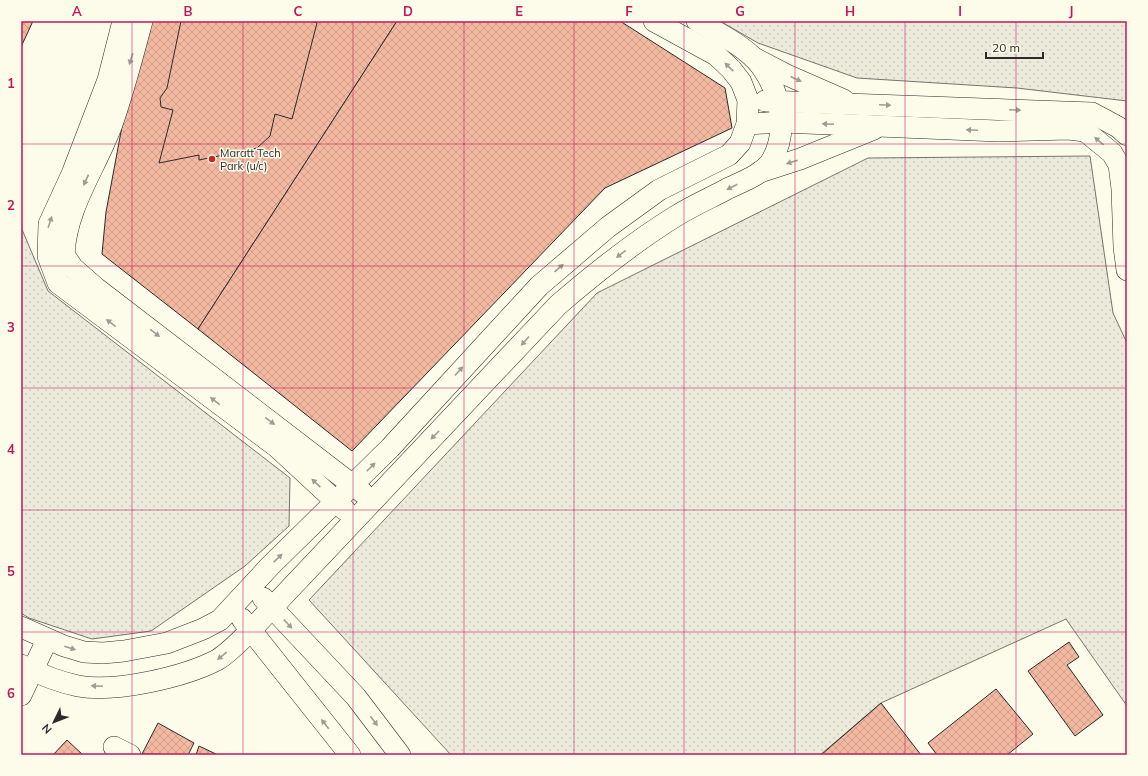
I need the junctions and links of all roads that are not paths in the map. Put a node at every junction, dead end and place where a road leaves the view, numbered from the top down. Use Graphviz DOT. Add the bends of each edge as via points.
graph roads {
  1 [pos="654,21"];
  2 [pos="697,21"];
  3 [pos="132,23"];
  4 [pos="749,54"];
  5 [pos="748,100"];
  6 [pos="779,102"];
  7 [pos="854,104"];
  8 [pos="782,122"];
  9 [pos="747,124"];
  10 [pos="880,126"];
  11 [pos="1127,135"];
  12 [pos="1123,163"];
  13 [pos="759,173"];
  14 [pos="56,255"];
  15 [pos="1127,270"];
  16 [pos="539,286"];
  17 [pos="558,305"];
  18 [pos="354,484"];
  19 [pos="372,500"];
  20 [pos="336,502"];
  21 [pos="355,519"];
  22 [pos="251,586"];
  23 [pos="233,607"];
  24 [pos="272,608"];
  25 [pos="251,630"];
  26 [pos="23,633"];
  27 [pos="48,640"];
  28 [pos="27,668"];
  29 [pos="21,695"];
  30 [pos="350,755"];
  31 [pos="400,755"];
  5 -- 1 [label="street, one-way" via="741,82 732,69 716,55"];
  2 -- 4 [label="street"];
  3 -- 14 [label="street" via="72,174 49,224"];
  4 -- 6 [label="street" via="761,66"];
  4 -- 7 [label="street, one-way" via="787,75"];
  5 -- 6 [label="street"];
  5 -- 9 [label="street"];
  6 -- 7 [label="street"];
  6 -- 8 [label="street"];
  7 -- 11 [label="street, one-way" via="1092,114 1118,127"];
  8 -- 9 [label="street"];
  10 -- 8 [label="street, one-way"];
  8 -- 13 [label="street" via="772,161"];
  16 -- 9 [label="street, one-way" via="608,227 660,190 728,155 740,144"];
  12 -- 10 [label="street, one-way" via="1085,131 998,131"];
  10 -- 13 [label="street, one-way"];
  12 -- 15 [label="street" via="1124,247"];
  13 -- 17 [label="street, one-way" via="654,230"];
  14 -- 18 [label="street, one-way"];
  20 -- 14 [label="street, one-way" via="276,447 58,284"];
  16 -- 17 [label="street"];
  18 -- 16 [label="street, one-way"];
  17 -- 19 [label="street, one-way"];
  18 -- 19 [label="street"];
  18 -- 20 [label="street"];
  19 -- 21 [label="street"];
  20 -- 21 [label="street"];
  22 -- 20 [label="street, one-way"];
  21 -- 24 [label="street"];
  22 -- 23 [label="street"];
  22 -- 24 [label="street"];
  23 -- 25 [label="street"];
  27 -- 23 [label="street, one-way" via="84,652 146,648 203,629 220,620"];
  24 -- 25 [label="street"];
  24 -- 31 [label="street, one-way" via="356,698"];
  25 -- 28 [label="street, one-way" via="218,659 153,681 104,687 79,686"];
  30 -- 25 [label="street, one-way"];
  26 -- 27 [label="street"];
  27 -- 28 [label="street"];
  28 -- 29 [label="street"];
}
